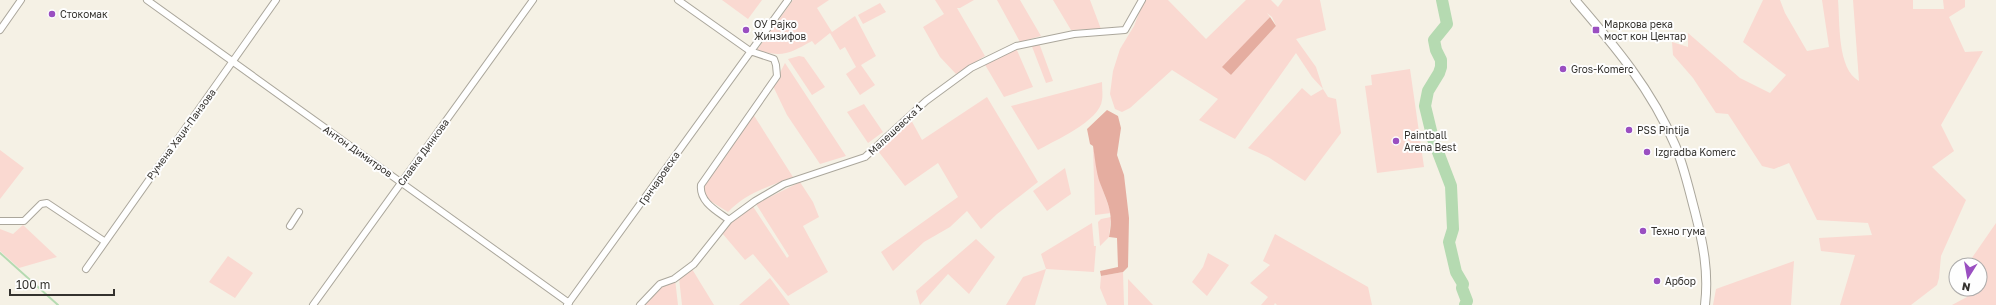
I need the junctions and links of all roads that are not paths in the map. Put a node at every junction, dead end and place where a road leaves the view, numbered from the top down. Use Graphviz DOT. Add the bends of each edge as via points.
graph roads {
  1 [pos="21,0"];
  2 [pos="147,0"];
  3 [pos="276,0"];
  4 [pos="533,0"];
  5 [pos="678,0"];
  6 [pos="788,0"];
  7 [pos="1142,0"];
  8 [pos="1576,0"];
  9 [pos="0,30"];
  10 [pos="750,50"];
  11 [pos="233,62"];
  12 [pos="401,182"];
  13 [pos="300,212"];
  14 [pos="729,220"];
  15 [pos="0,221"];
  16 [pos="290,226"];
  17 [pos="104,241"];
  18 [pos="86,269"];
  19 [pos="568,304"];
  20 [pos="313,305"];
  21 [pos="640,305"];
  22 [pos="1705,305"];
  1 -- 9 [label="street"];
  2 -- 11 [label="street, Антон Димитров"];
  3 -- 11 [label="street, Румена Хаџи-Панзова"];
  4 -- 12 [label="street, Славка Динкова"];
  5 -- 10 [label="street"];
  6 -- 10 [label="street, Грнчаровска"];
  7 -- 14 [label="street, Малешевска 1" via="1125,30 1047,39 1016,46 987,59 959,75 926,101 865,157 784,184"];
  8 -- 22 [label="main road" via="1636,76 1661,114 1676,146 1705,255"];
  10 -- 14 [label="street" via="774,59 777,76 701,188 704,199"];
  10 -- 19 [label="street, Грнчаровска"];
  11 -- 12 [label="street, Антон Димитров"];
  11 -- 17 [label="street, Румена Хаџи-Панзова"];
  12 -- 19 [label="street, Антон Димитров"];
  12 -- 20 [label="street, Славка Динкова"];
  13 -- 16 [label="street"];
  14 -- 21 [label="street, Малешевска 1" via="694,264 674,279 660,284"];
  15 -- 17 [label="street" via="24,221 41,204 47,203"];
  17 -- 18 [label="street, Румена Хаџи-Панзова"];
}
